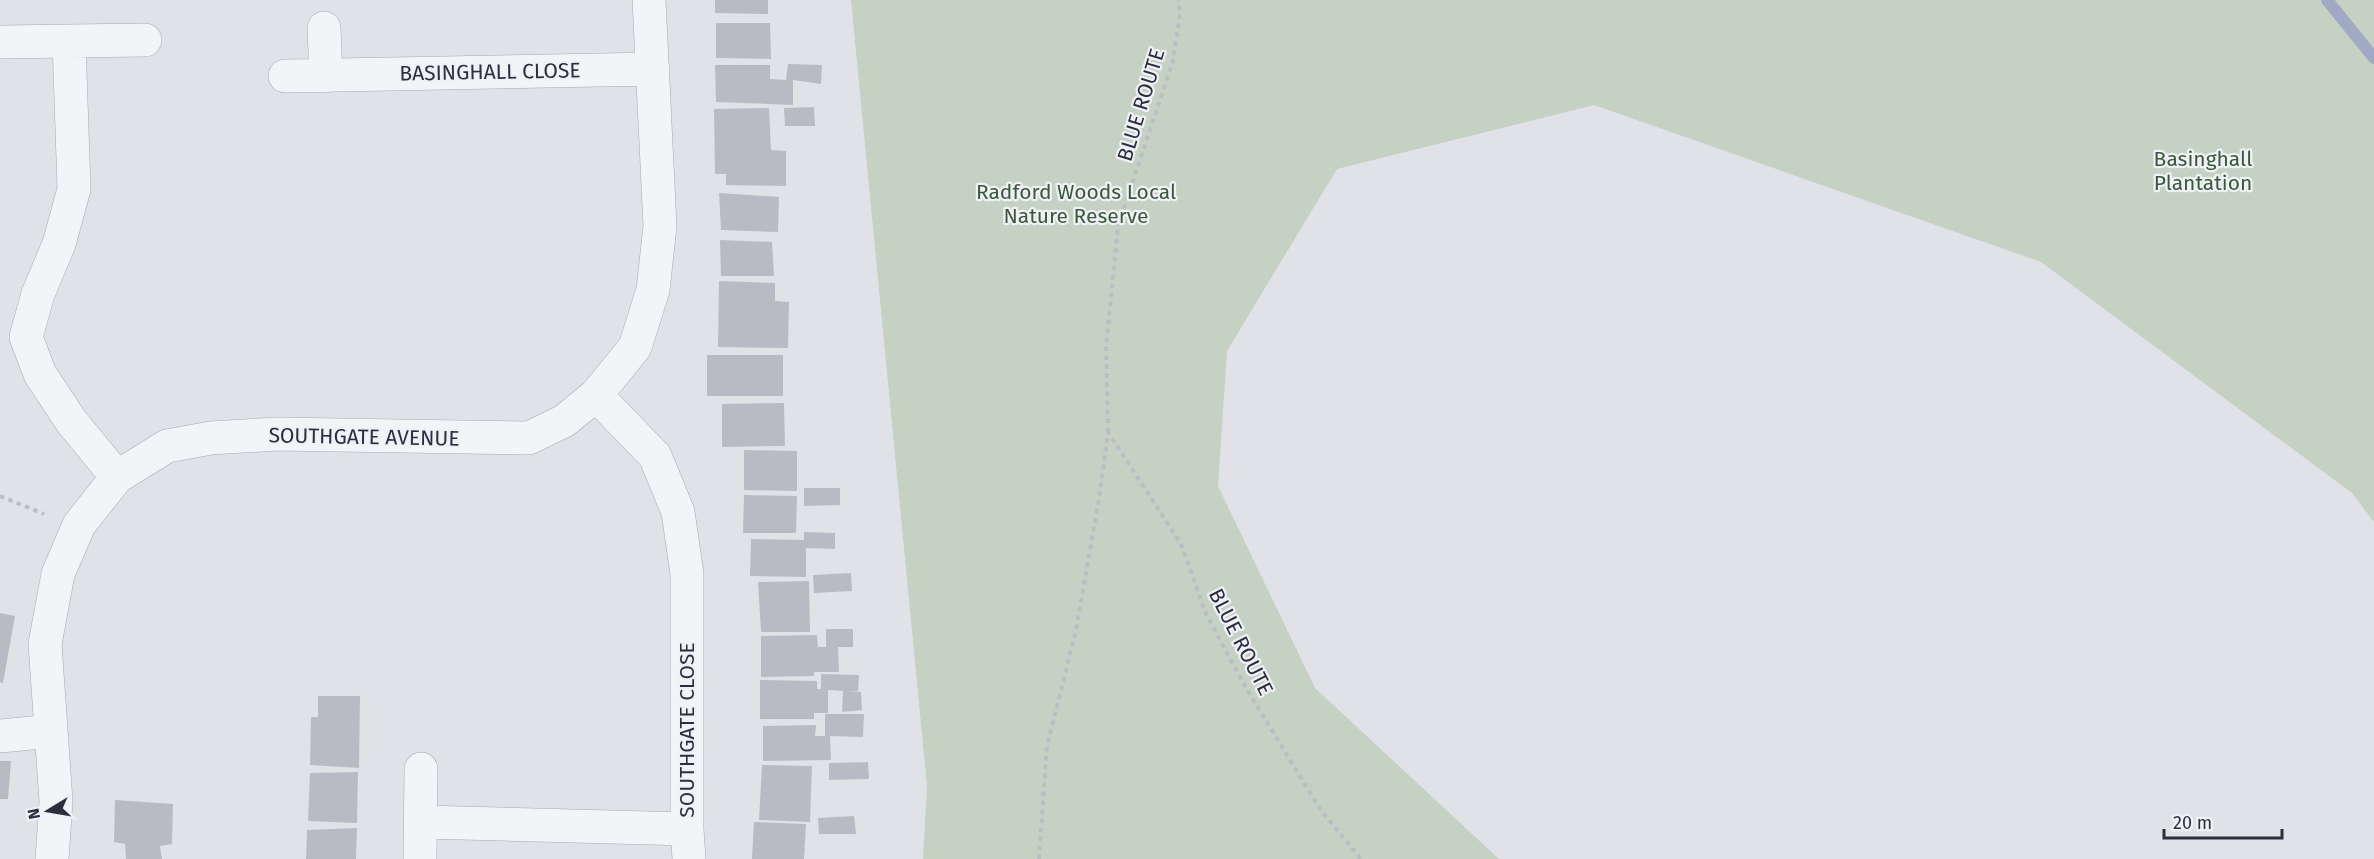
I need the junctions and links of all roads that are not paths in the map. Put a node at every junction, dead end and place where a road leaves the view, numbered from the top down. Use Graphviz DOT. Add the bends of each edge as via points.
graph roads {
  1 [pos="649,0"];
  2 [pos="324,28"];
  3 [pos="145,40"];
  4 [pos="69,41"];
  5 [pos="0,42"];
  6 [pos="653,69"];
  7 [pos="285,76"];
  8 [pos="326,76"];
  9 [pos="596,395"];
  10 [pos="117,477"];
  11 [pos="51,731"];
  12 [pos="0,736"];
  13 [pos="421,769"];
  14 [pos="421,822"];
  15 [pos="688,844"];
  16 [pos="52,859"];
  17 [pos="420,859"];
  1 -- 6 [label="street, SOUTHGATE AVENUE"];
  2 -- 8 [label="street"];
  3 -- 4 [label="street"];
  4 -- 5 [label="street"];
  4 -- 10 [label="street" via="74,189 26,337 40,374 71,421"];
  6 -- 8 [label="street, BASINGHALL CLOSE"];
  6 -- 9 [label="street, SOUTHGATE AVENUE" via="660,226 653,290 635,347"];
  7 -- 8 [label="street, BASINGHALL CLOSE"];
  9 -- 10 [label="street, SOUTHGATE AVENUE" via="564,422 529,438 277,434 211,438 167,446"];
  9 -- 15 [label="street, SOUTHGATE CLOSE" via="655,456 678,512 687,574"];
  10 -- 11 [label="street, SOUTHGATE AVENUE" via="79,525 58,574 45,644"];
  11 -- 12 [label="street"];
  11 -- 16 [label="street, SOUTHGATE AVENUE" via="57,801"];
  13 -- 14 [label="street"];
  14 -- 15 [label="street, SOUTHGATE CLOSE"];
  14 -- 17 [label="street"];
}
